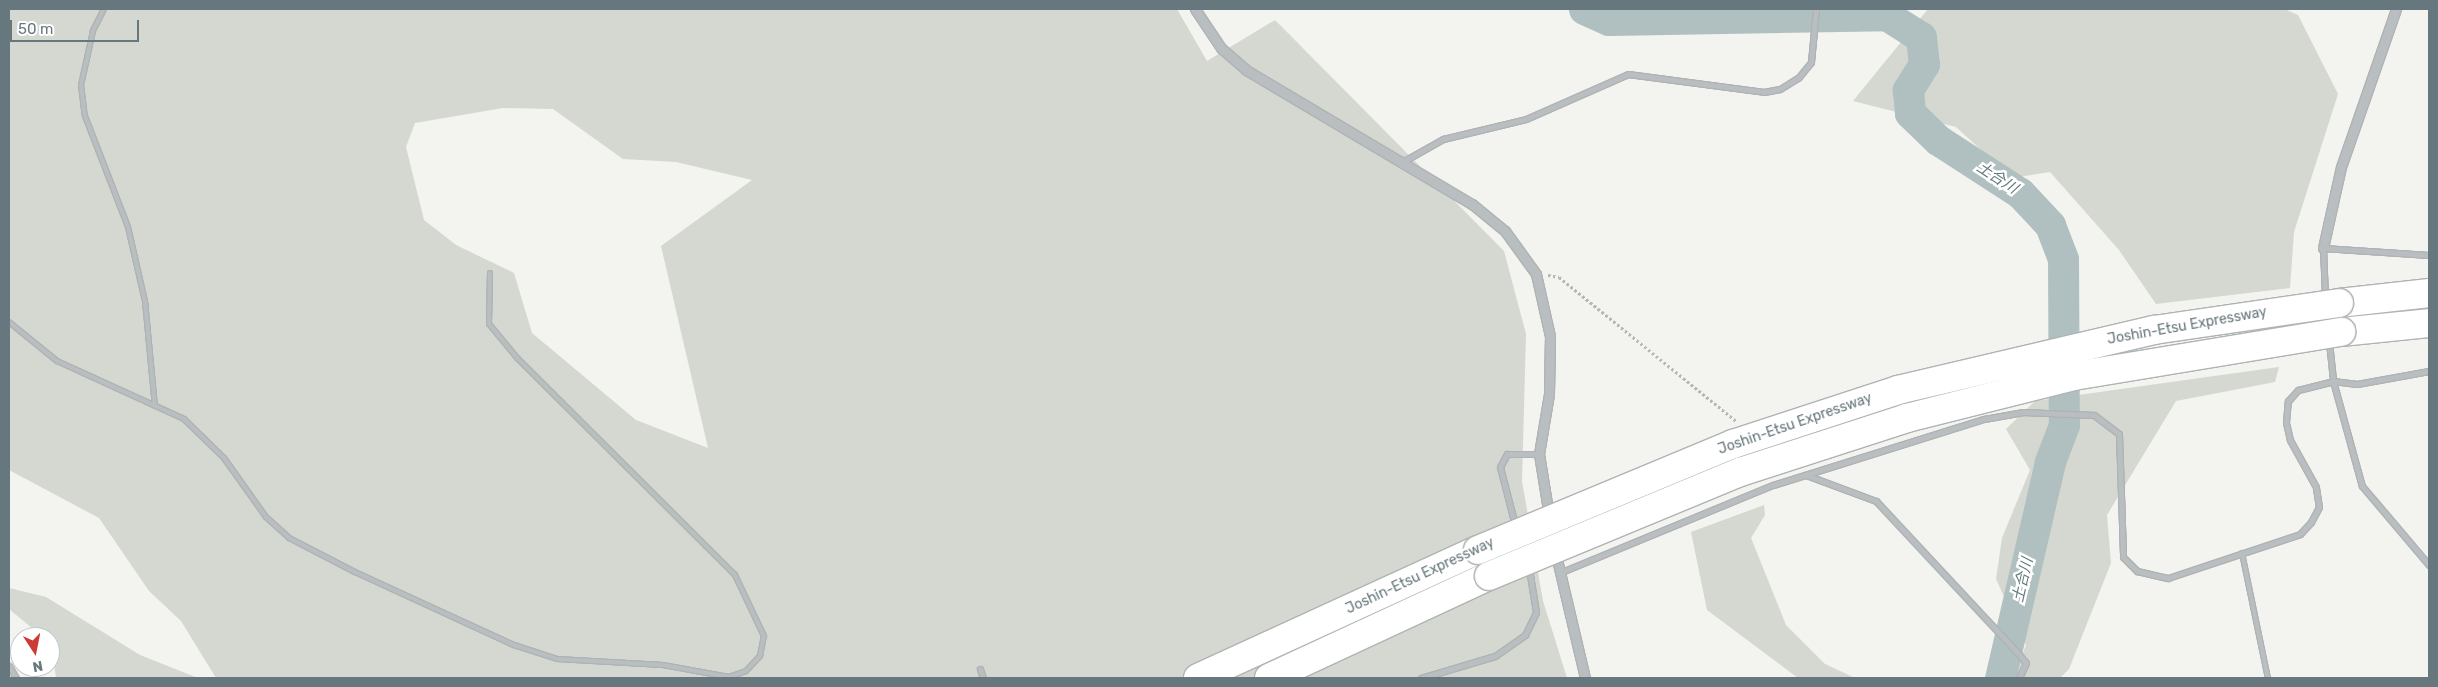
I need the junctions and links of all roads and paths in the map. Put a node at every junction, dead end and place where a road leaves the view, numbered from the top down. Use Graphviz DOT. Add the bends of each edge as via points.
graph roads {
  1 [pos="104,9"];
  2 [pos="1195,9"];
  3 [pos="1816,9"];
  4 [pos="2396,9"];
  5 [pos="1404,161"];
  6 [pos="2323,248"];
  7 [pos="2429,255"];
  8 [pos="490,273"];
  9 [pos="1536,274"];
  10 [pos="2429,293"];
  11 [pos="2334,319"];
  12 [pos="9,322"];
  13 [pos="2429,323"];
  14 [pos="2429,371"];
  15 [pos="2333,381"];
  16 [pos="155,406"];
  17 [pos="1744,427"];
  18 [pos="1539,454"];
  19 [pos="1806,475"];
  20 [pos="1521,544"];
  21 [pos="1524,553"];
  22 [pos="2242,553"];
  23 [pos="2429,565"];
  24 [pos="1559,573"];
  25 [pos="9,666"];
  26 [pos="980,669"];
  27 [pos="16,678"];
  28 [pos="983,678"];
  29 [pos="1198,678"];
  30 [pos="1269,678"];
  31 [pos="1421,678"];
  32 [pos="1585,678"];
  33 [pos="2019,678"];
  34 [pos="2268,678"];
  1 -- 16 [label="lane" via="88,48 81,85 85,116 128,227 145,301"];
  2 -- 5 [label="street" via="1222,48 1246,70"];
  3 -- 5 [label="street" via="1811,62 1799,77 1780,89 1764,92 1628,74 1526,119 1443,139"];
  4 -- 6 [label="street" via="2341,167"];
  5 -- 9 [label="street" via="1472,204 1506,231"];
  6 -- 7 [label="street"];
  6 -- 11 [label="street"];
  8 -- 16 [label="lane" via="489,324 546,388 700,536 735,575 764,636 760,656 746,670 729,677 664,665 557,659 514,645 289,538 266,517 230,464 198,430"];
  9 -- 17 [label="path" via="1559,277"];
  9 -- 18 [label="street" via="1550,336 1549,394"];
  10 -- 11 [label="highway, Joshin-Etsu Expressway"];
  11 -- 13 [label="highway, Joshin-Etsu Expressway"];
  11 -- 15 [label="street"];
  11 -- 29 [label="highway, Joshin-Etsu Expressway, bridge" via="2154,330 1898,390 1724,447 1478,550"];
  11 -- 30 [label="highway, Joshin-Etsu Expressway, bridge" via="2074,376 1907,418 1740,472 1489,576"];
  12 -- 16 [label="lane" via="58,362"];
  14 -- 15 [label="street" via="2357,384"];
  15 -- 22 [label="street" via="2298,390 2288,401 2290,440 2316,487 2319,507 2300,534"];
  15 -- 23 [label="street" via="2362,486"];
  18 -- 20 [label="street" via="1506,454 1500,467"];
  18 -- 24 [label="street"];
  19 -- 22 [label="street" via="1984,418 2023,412 2094,416 2119,434 2123,557 2137,571 2168,578"];
  19 -- 24 [label="street"];
  19 -- 33 [label="street" via="1876,501 2018,652 2026,663"];
  21 -- 31 [label="street" via="1536,598 1536,612 1525,635 1494,656"];
  22 -- 34 [label="lane"];
  24 -- 32 [label="street"];
  25 -- 27 [label="street"];
  26 -- 28 [label="street"];
}
